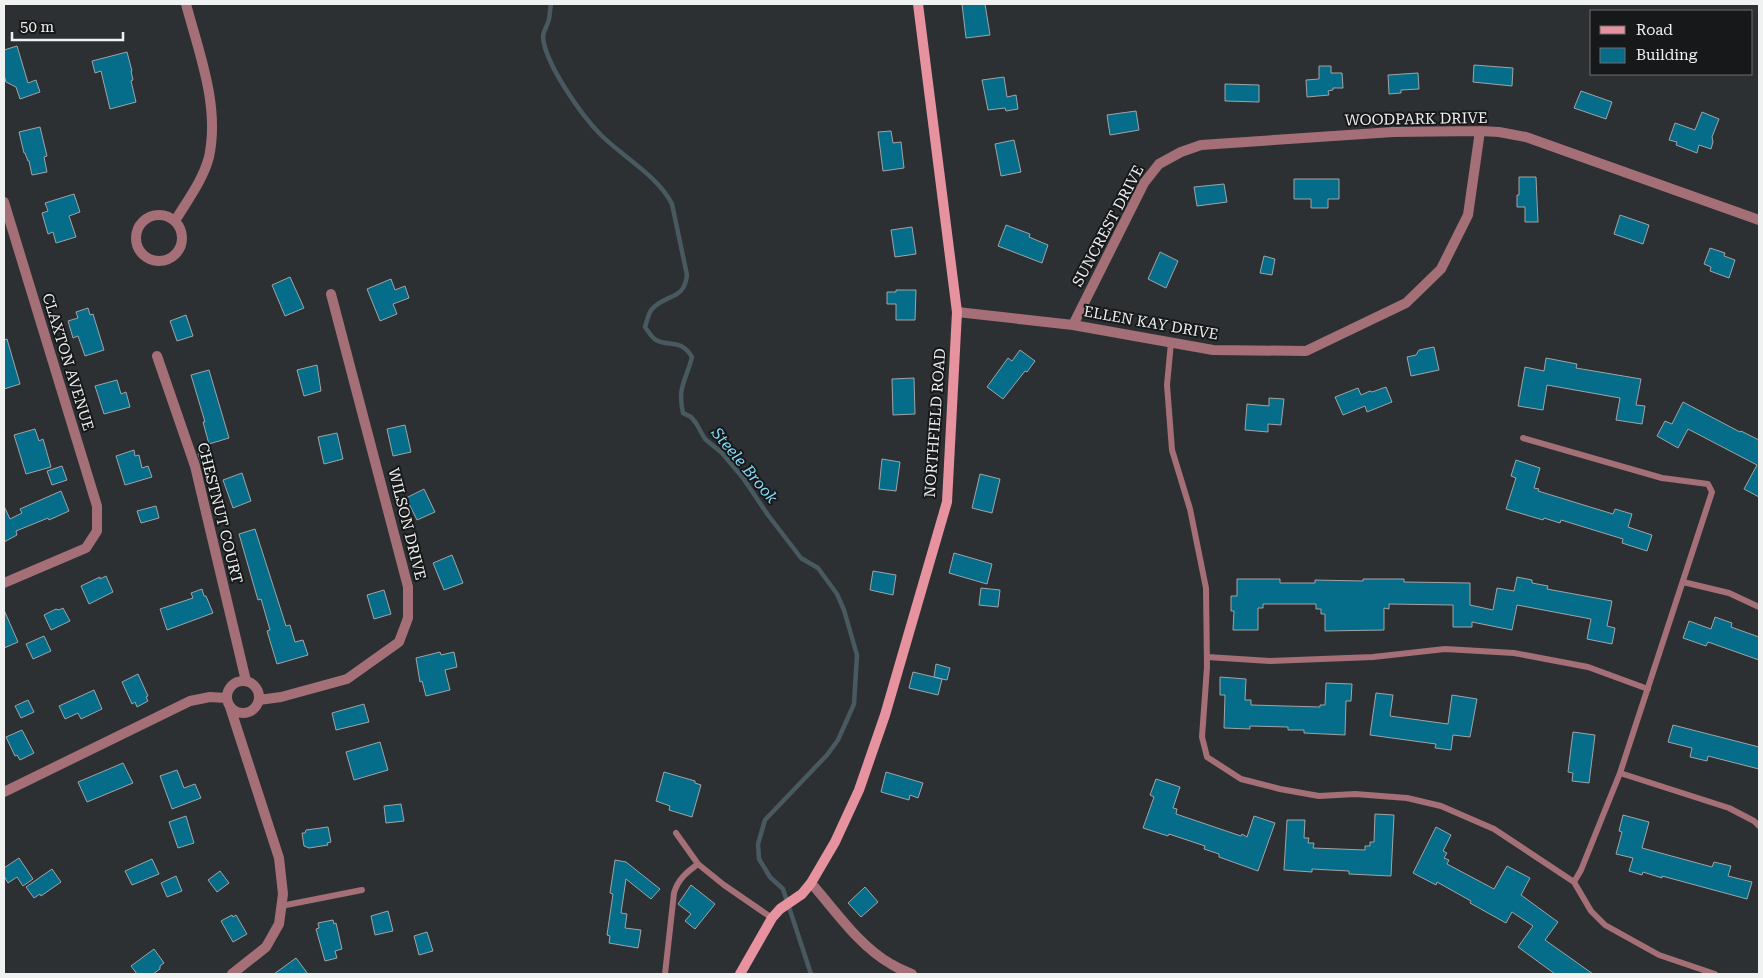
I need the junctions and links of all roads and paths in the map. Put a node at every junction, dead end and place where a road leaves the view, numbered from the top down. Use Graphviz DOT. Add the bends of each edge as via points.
graph roads {
  1 [pos="186,4"];
  2 [pos="918,4"];
  3 [pos="1480,131"];
  4 [pos="1180,152"];
  5 [pos="4,202"];
  6 [pos="1759,220"];
  7 [pos="175,221"];
  8 [pos="331,294"];
  9 [pos="957,312"];
  10 [pos="1072,325"];
  11 [pos="1171,342"];
  12 [pos="157,356"];
  13 [pos="1523,438"];
  14 [pos="1683,582"];
  15 [pos="4,583"];
  16 [pos="1759,607"];
  17 [pos="1207,657"];
  18 [pos="246,681"];
  19 [pos="1648,689"];
  20 [pos="259,700"];
  21 [pos="228,703"];
  22 [pos="1620,773"];
  23 [pos="4,792"];
  24 [pos="1759,826"];
  25 [pos="676,832"];
  26 [pos="698,864"];
  27 [pos="1574,882"];
  28 [pos="811,883"];
  29 [pos="362,890"];
  30 [pos="281,906"];
  31 [pos="772,918"];
  32 [pos="232,974"];
  33 [pos="665,974"];
  34 [pos="740,974"];
  35 [pos="912,974"];
  36 [pos="1715,974"];
  1 -- 7 [label="street" via="206,78 212,128 208,158 197,186"];
  2 -- 9 [label="street, NORTHFIELD ROAD"];
  3 -- 4 [label="street, WOODPARK DRIVE" via="1393,132 1201,145"];
  3 -- 6 [label="street, WOODPARK DRIVE" via="1526,137"];
  3 -- 11 [label="street, ELLEN KAY DRIVE" via="1468,215 1441,269 1406,303 1306,352 1213,350"];
  4 -- 10 [label="street, SUNCREST DRIVE" via="1159,164 1144,183"];
  5 -- 15 [label="street, CLAXTON AVENUE" via="97,506 98,531 86,548"];
  7 -- 7 [label="street" via="160,215 145,219 136,234 138,250 157,262 172,258 178,252 182,237"];
  8 -- 20 [label="street, WILSON DRIVE" via="408,587 408,618 399,642 347,679"];
  9 -- 10 [label="street, ELLEN KAY DRIVE"];
  9 -- 28 [label="street, NORTHFIELD ROAD" via="947,502 873,752 835,842"];
  10 -- 11 [label="street, ELLEN KAY DRIVE"];
  11 -- 17 [label="lane" via="1167,385 1172,450 1190,509 1206,588"];
  12 -- 18 [label="street, CHESTNUT COURT" via="195,466"];
  13 -- 14 [label="lane" via="1662,478 1708,484 1712,492"];
  14 -- 16 [label="lane" via="1729,593"];
  14 -- 19 [label="lane"];
  17 -- 19 [label="lane" via="1270,661 1373,657 1445,649 1514,652 1588,667"];
  17 -- 27 [label="lane" via="1202,737 1207,757 1241,779 1319,796 1355,794 1407,798 1441,806 1494,829"];
  18 -- 20 [label="street" via="256,688"];
  18 -- 21 [label="street" via="232,685 227,693"];
  19 -- 22 [label="lane"];
  20 -- 21 [label="street" via="247,713 241,713"];
  21 -- 23 [label="street" via="210,697 190,701"];
  21 -- 30 [label="street" via="279,858"];
  22 -- 24 [label="lane" via="1729,808"];
  22 -- 27 [label="lane"];
  25 -- 26 [label="lane"];
  26 -- 31 [label="lane"];
  26 -- 33 [label="lane" via="676,884"];
  27 -- 36 [label="lane" via="1591,911 1605,925 1659,954"];
  28 -- 31 [label="street, NORTHFIELD ROAD"];
  28 -- 35 [label="street" via="865,944 890,964"];
  29 -- 30 [label="lane"];
  30 -- 32 [label="street" via="279,924 266,947"];
  31 -- 34 [label="street, NORTHFIELD ROAD"];
}
